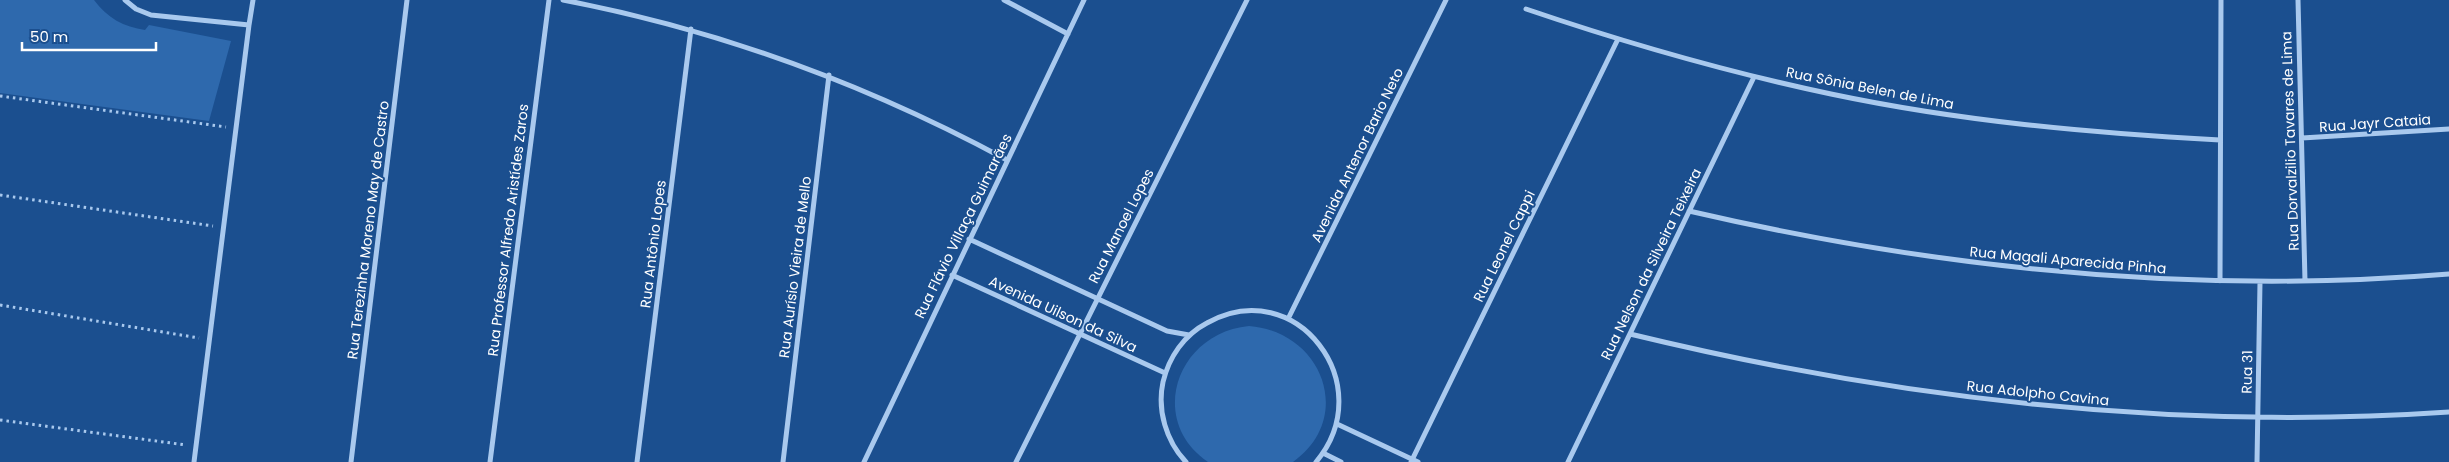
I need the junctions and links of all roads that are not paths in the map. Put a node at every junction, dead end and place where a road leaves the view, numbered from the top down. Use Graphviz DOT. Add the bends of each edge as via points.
graph roads {
  1 [pos="125,0"];
  2 [pos="253,0"];
  3 [pos="407,0"];
  4 [pos="549,0"];
  5 [pos="563,0"];
  6 [pos="1004,0"];
  7 [pos="1084,0"];
  8 [pos="1247,0"];
  9 [pos="1446,0"];
  10 [pos="2221,0"];
  11 [pos="2298,0"];
  12 [pos="1526,9"];
  13 [pos="250,25"];
  14 [pos="692,29"];
  15 [pos="1068,34"];
  16 [pos="1618,39"];
  17 [pos="829,75"];
  18 [pos="1754,77"];
  19 [pos="2449,129"];
  20 [pos="2302,138"];
  21 [pos="2220,140"];
  22 [pos="1007,160"];
  23 [pos="1689,211"];
  24 [pos="969,239"];
  25 [pos="2449,274"];
  26 [pos="952,275"];
  27 [pos="2220,281"];
  28 [pos="2306,281"];
  29 [pos="2260,282"];
  30 [pos="1097,299"];
  31 [pos="1288,319"];
  32 [pos="1080,334"];
  33 [pos="1630,334"];
  34 [pos="1189,335"];
  35 [pos="1165,373"];
  36 [pos="2449,412"];
  37 [pos="2258,417"];
  38 [pos="1337,424"];
  39 [pos="1323,453"];
  40 [pos="1411,461"];
  41 [pos="194,462"];
  42 [pos="351,462"];
  43 [pos="490,462"];
  44 [pos="637,462"];
  45 [pos="783,462"];
  46 [pos="864,462"];
  47 [pos="1016,462"];
  48 [pos="1186,462"];
  49 [pos="1316,462"];
  50 [pos="1341,462"];
  51 [pos="1418,462"];
  52 [pos="1568,462"];
  53 [pos="2257,462"];
  1 -- 13 [label="street" via="150,15"];
  2 -- 13 [label="street"];
  3 -- 42 [label="street, Rua Terezinha Moreno May de Castro"];
  4 -- 43 [label="street, Rua Professor Alfredo Aristídes Zaros"];
  5 -- 14 [label="street"];
  6 -- 15 [label="street"];
  7 -- 15 [label="street, Rua Flávio Villaça Guimarães"];
  8 -- 30 [label="street, Rua Manoel Lopes"];
  9 -- 31 [label="street, Avenida Antenor Bario Neto"];
  10 -- 21 [label="street"];
  11 -- 20 [label="street, Rua Dorvalzilio Tavares de Lima"];
  12 -- 16 [label="street, Rua Sônia Belen de Lima"];
  13 -- 41 [label="street"];
  14 -- 17 [label="street"];
  14 -- 44 [label="street, Rua Antônio Lopes"];
  15 -- 22 [label="street, Rua Flávio Villaça Guimarães"];
  16 -- 18 [label="street, Rua Sônia Belen de Lima"];
  16 -- 40 [label="street, Rua Leonel Cappi"];
  17 -- 22 [label="street" via="919,114"];
  17 -- 45 [label="street, Rua Aurísio Vieira de Mello"];
  18 -- 21 [label="street, Rua Sônia Belen de Lima" via="1986,121"];
  18 -- 23 [label="street, Rua Nelson da Silveira Teixeira"];
  19 -- 20 [label="street, Rua Jayr Cataia"];
  20 -- 28 [label="street, Rua Dorvalzilio Tavares de Lima"];
  21 -- 27 [label="street"];
  22 -- 24 [label="street, Rua Flávio Villaça Guimarães"];
  23 -- 27 [label="street, Rua Magali Aparecida Pinha" via="1850,246 1932,258 2095,276"];
  23 -- 33 [label="street, Rua Nelson da Silveira Teixeira"];
  24 -- 26 [label="street, Rua Flávio Villaça Guimarães"];
  24 -- 30 [label="street, Avenida Uilson da Silva"];
  25 -- 28 [label="street, Rua Magali Aparecida Pinha"];
  26 -- 32 [label="street, Avenida Uilson da Silva"];
  26 -- 46 [label="street, Rua Flávio Villaça Guimarães"];
  27 -- 29 [label="street, Rua Magali Aparecida Pinha"];
  28 -- 29 [label="street, Rua Magali Aparecida Pinha"];
  29 -- 37 [label="street, Rua 31"];
  30 -- 32 [label="street, Rua Manoel Lopes"];
  30 -- 34 [label="street, Avenida Uilson da Silva" via="1167,331"];
  31 -- 34 [label="street" via="1243,311 1214,319"];
  31 -- 38 [label="street" via="1313,337 1331,362 1340,392"];
  32 -- 35 [label="street, Avenida Uilson da Silva"];
  32 -- 47 [label="street, Rua Manoel Lopes"];
  33 -- 37 [label="street, Rua Adolpho Cavina" via="1785,369 1942,394 2100,411"];
  33 -- 52 [label="street, Rua Nelson da Silveira Teixeira"];
  34 -- 35 [label="street"];
  35 -- 48 [label="street" via="1161,395 1163,418 1174,447"];
  36 -- 37 [label="street, Rua Adolpho Cavina"];
  37 -- 53 [label="street, Rua 31"];
  38 -- 39 [label="street"];
  38 -- 40 [label="street"];
  39 -- 49 [label="street"];
  39 -- 50 [label="street"];
  40 -- 51 [label="street"];
}
